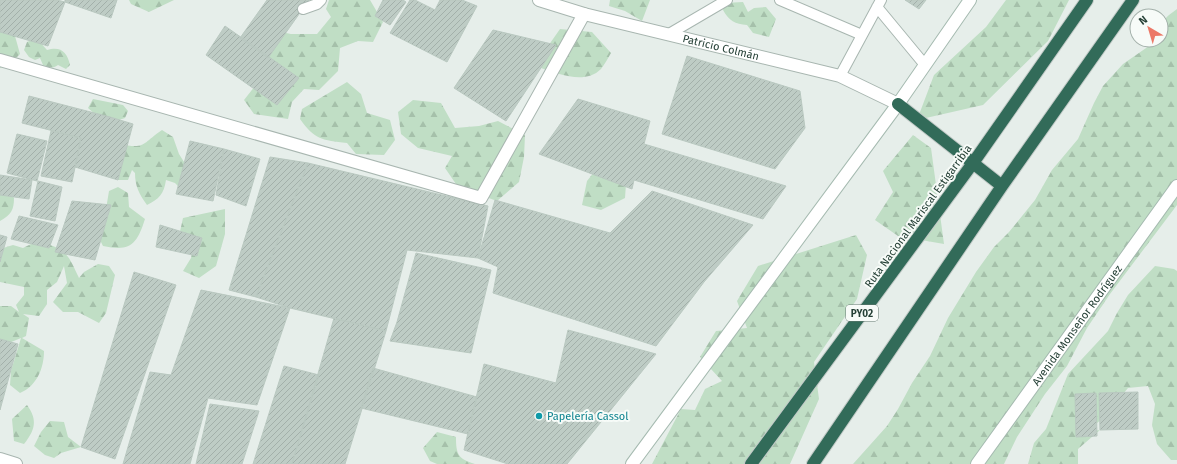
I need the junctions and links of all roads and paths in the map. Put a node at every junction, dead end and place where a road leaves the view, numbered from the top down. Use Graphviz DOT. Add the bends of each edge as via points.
graph roads {
  1 [pos="321,0"];
  2 [pos="539,0"];
  3 [pos="727,0"];
  4 [pos="780,0"];
  5 [pos="970,0"];
  6 [pos="1087,0"];
  7 [pos="1133,0"];
  8 [pos="879,3"];
  9 [pos="302,8"];
  10 [pos="584,14"];
  11 [pos="669,34"];
  12 [pos="862,35"];
  13 [pos="0,60"];
  14 [pos="926,65"];
  15 [pos="840,76"];
  16 [pos="898,104"];
  17 [pos="973,163"];
  18 [pos="1002,186"];
  19 [pos="1177,186"];
  20 [pos="0,459"];
  21 [pos="16,464"];
  22 [pos="632,464"];
  23 [pos="751,464"];
  24 [pos="813,464"];
  25 [pos="977,464"];
  1 -- 9 [label="lane" via="317,4"];
  2 -- 10 [label="street, Patricio Colmán"];
  3 -- 11 [label="lane"];
  4 -- 12 [label="lane"];
  5 -- 14 [label="street"];
  6 -- 17 [label="highway, Ruta Nacional Mariscal Estigarribia / PY02"];
  7 -- 18 [label="highway"];
  8 -- 12 [label="lane"];
  8 -- 14 [label="lane"];
  10 -- 11 [label="street, Patricio Colmán"];
  10 -- 13 [label="street" via="481,198"];
  11 -- 15 [label="street, Patricio Colmán"];
  12 -- 15 [label="lane"];
  14 -- 16 [label="street"];
  15 -- 16 [label="street, Patricio Colmán"];
  16 -- 17 [label="highway"];
  16 -- 22 [label="street"];
  17 -- 18 [label="highway"];
  17 -- 23 [label="highway, Ruta Nacional Mariscal Estigarribia / PY02"];
  18 -- 24 [label="highway"];
  19 -- 25 [label="street, Avenida Monseñor Rodríguez"];
  20 -- 21 [label="street"];
}
